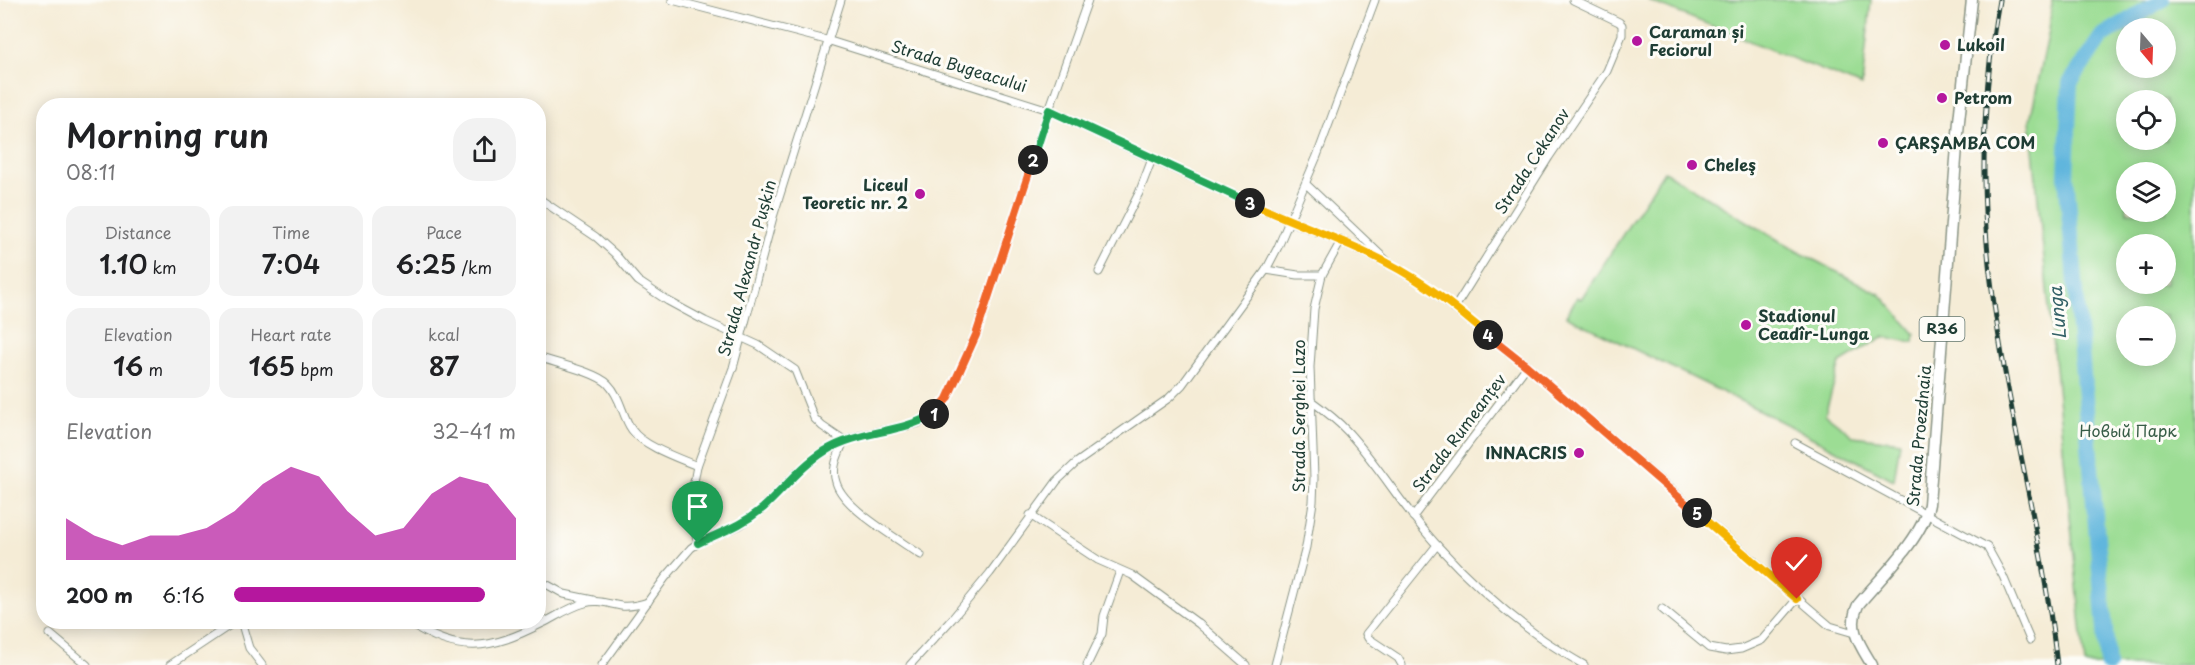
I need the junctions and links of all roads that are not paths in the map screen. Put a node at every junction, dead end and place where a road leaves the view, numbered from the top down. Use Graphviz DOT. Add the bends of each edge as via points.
graph roads {
  1 [pos="672,0"];
  2 [pos="841,0"];
  3 [pos="1088,0"];
  4 [pos="1375,0"];
  5 [pos="1573,0"];
  6 [pos="1972,0"];
  7 [pos="830,41"];
  8 [pos="1049,110"];
  9 [pos="1152,159"];
  10 [pos="1306,184"];
  11 [pos="546,203"];
  12 [pos="1290,221"];
  13 [pos="1341,241"];
  14 [pos="1391,265"];
  15 [pos="1266,270"];
  16 [pos="1100,272"];
  17 [pos="1322,275"];
  18 [pos="1454,309"];
  19 [pos="741,337"];
  20 [pos="546,360"];
  21 [pos="1527,366"];
  22 [pos="1310,400"];
  23 [pos="844,441"];
  24 [pos="1795,442"];
  25 [pos="697,466"];
  26 [pos="1030,516"];
  27 [pos="1927,516"];
  28 [pos="1413,517"];
  29 [pos="698,543"];
  30 [pos="1437,545"];
  31 [pos="921,555"];
  32 [pos="1120,571"];
  33 [pos="546,584"];
  34 [pos="1797,599"];
  35 [pos="601,601"];
  36 [pos="648,602"];
  37 [pos="1662,609"];
  38 [pos="546,621"];
  39 [pos="224,629"];
  40 [pos="243,629"];
  41 [pos="418,629"];
  42 [pos="531,629"];
  43 [pos="1854,633"];
  44 [pos="50,634"];
  45 [pos="2030,640"];
  46 [pos="87,665"];
  47 [pos="170,665"];
  48 [pos="262,665"];
  49 [pos="602,665"];
  50 [pos="910,665"];
  51 [pos="1087,665"];
  52 [pos="1246,665"];
  53 [pos="1275,665"];
  54 [pos="1402,665"];
  55 [pos="1584,665"];
  56 [pos="1872,665"];
  1 -- 7 [label="street, Strada Bugeacului"];
  2 -- 7 [label="street, Strada Alexandr Pușkin"];
  3 -- 8 [label="street"];
  4 -- 10 [label="street"];
  5 -- 18 [label="street, Strada Cekanov" via="1622,25 1622,35 1607,71"];
  6 -- 27 [label="main road, Strada Proezdnaia / R36"];
  7 -- 8 [label="street, Strada Bugeacului"];
  7 -- 19 [label="street, Strada Alexandr Pușkin" via="777,206"];
  8 -- 9 [label="street, Strada Bugeacului"];
  8 -- 23 [label="street" via="976,335 947,399 919,423"];
  9 -- 12 [label="street, Strada Bugeacului"];
  9 -- 16 [label="street"];
  10 -- 12 [label="street"];
  10 -- 14 [label="street, Strada Bugeacului"];
  11 -- 19 [label="street" via="596,237 638,281 668,301"];
  12 -- 13 [label="street, Strada Bugeacului"];
  12 -- 15 [label="street"];
  13 -- 14 [label="street, Strada Bugeacului"];
  13 -- 17 [label="street, Strada Serghei Lazo"];
  14 -- 18 [label="street, Strada Bugeacului"];
  15 -- 17 [label="street"];
  15 -- 26 [label="street" via="1182,385 1076,463"];
  17 -- 22 [label="street, Strada Serghei Lazo" via="1314,309"];
  18 -- 21 [label="street, Strada Bugeacului"];
  19 -- 23 [label="street" via="795,370 814,418"];
  19 -- 25 [label="street, Strada Alexandr Pușkin"];
  20 -- 25 [label="street" via="607,382 636,435"];
  21 -- 28 [label="street, Strada Rumeanțev"];
  21 -- 34 [label="street, Strada Bugeacului"];
  22 -- 28 [label="street" via="1350,434"];
  22 -- 53 [label="street, Strada Serghei Lazo" via="1313,502 1301,568"];
  23 -- 29 [label="street" via="799,471 740,525"];
  23 -- 31 [label="street" via="835,464 836,482 843,494 860,513"];
  24 -- 27 [label="street"];
  25 -- 29 [label="street, Strada Alexandr Pușkin" via="690,503"];
  26 -- 32 [label="street"];
  26 -- 50 [label="street" via="990,573"];
  27 -- 43 [label="main road, Strada Proezdnaia / R36" via="1912,542 1858,605 1853,615"];
  27 -- 45 [label="street, Strada Proezdnaia" via="1987,547"];
  28 -- 30 [label="street"];
  29 -- 36 [label="street" via="682,556"];
  30 -- 54 [label="street" via="1366,634"];
  30 -- 55 [label="street" via="1499,605"];
  32 -- 51 [label="street" via="1104,616 1102,634"];
  32 -- 52 [label="street" via="1132,575 1199,624"];
  33 -- 35 [label="street" via="564,594"];
  34 -- 37 [label="street" via="1762,640 1726,651 1709,648"];
  34 -- 43 [label="street, Strada Bugeacului" via="1830,626"];
  35 -- 36 [label="street" via="622,606"];
  35 -- 38 [label="street" via="576,605"];
  36 -- 49 [label="street"];
  39 -- 47 [label="street"];
  40 -- 48 [label="street" via="249,648"];
  41 -- 42 [label="street" via="447,642 475,647"];
  43 -- 56 [label="main road"];
  44 -- 46 [label="street"];
}
